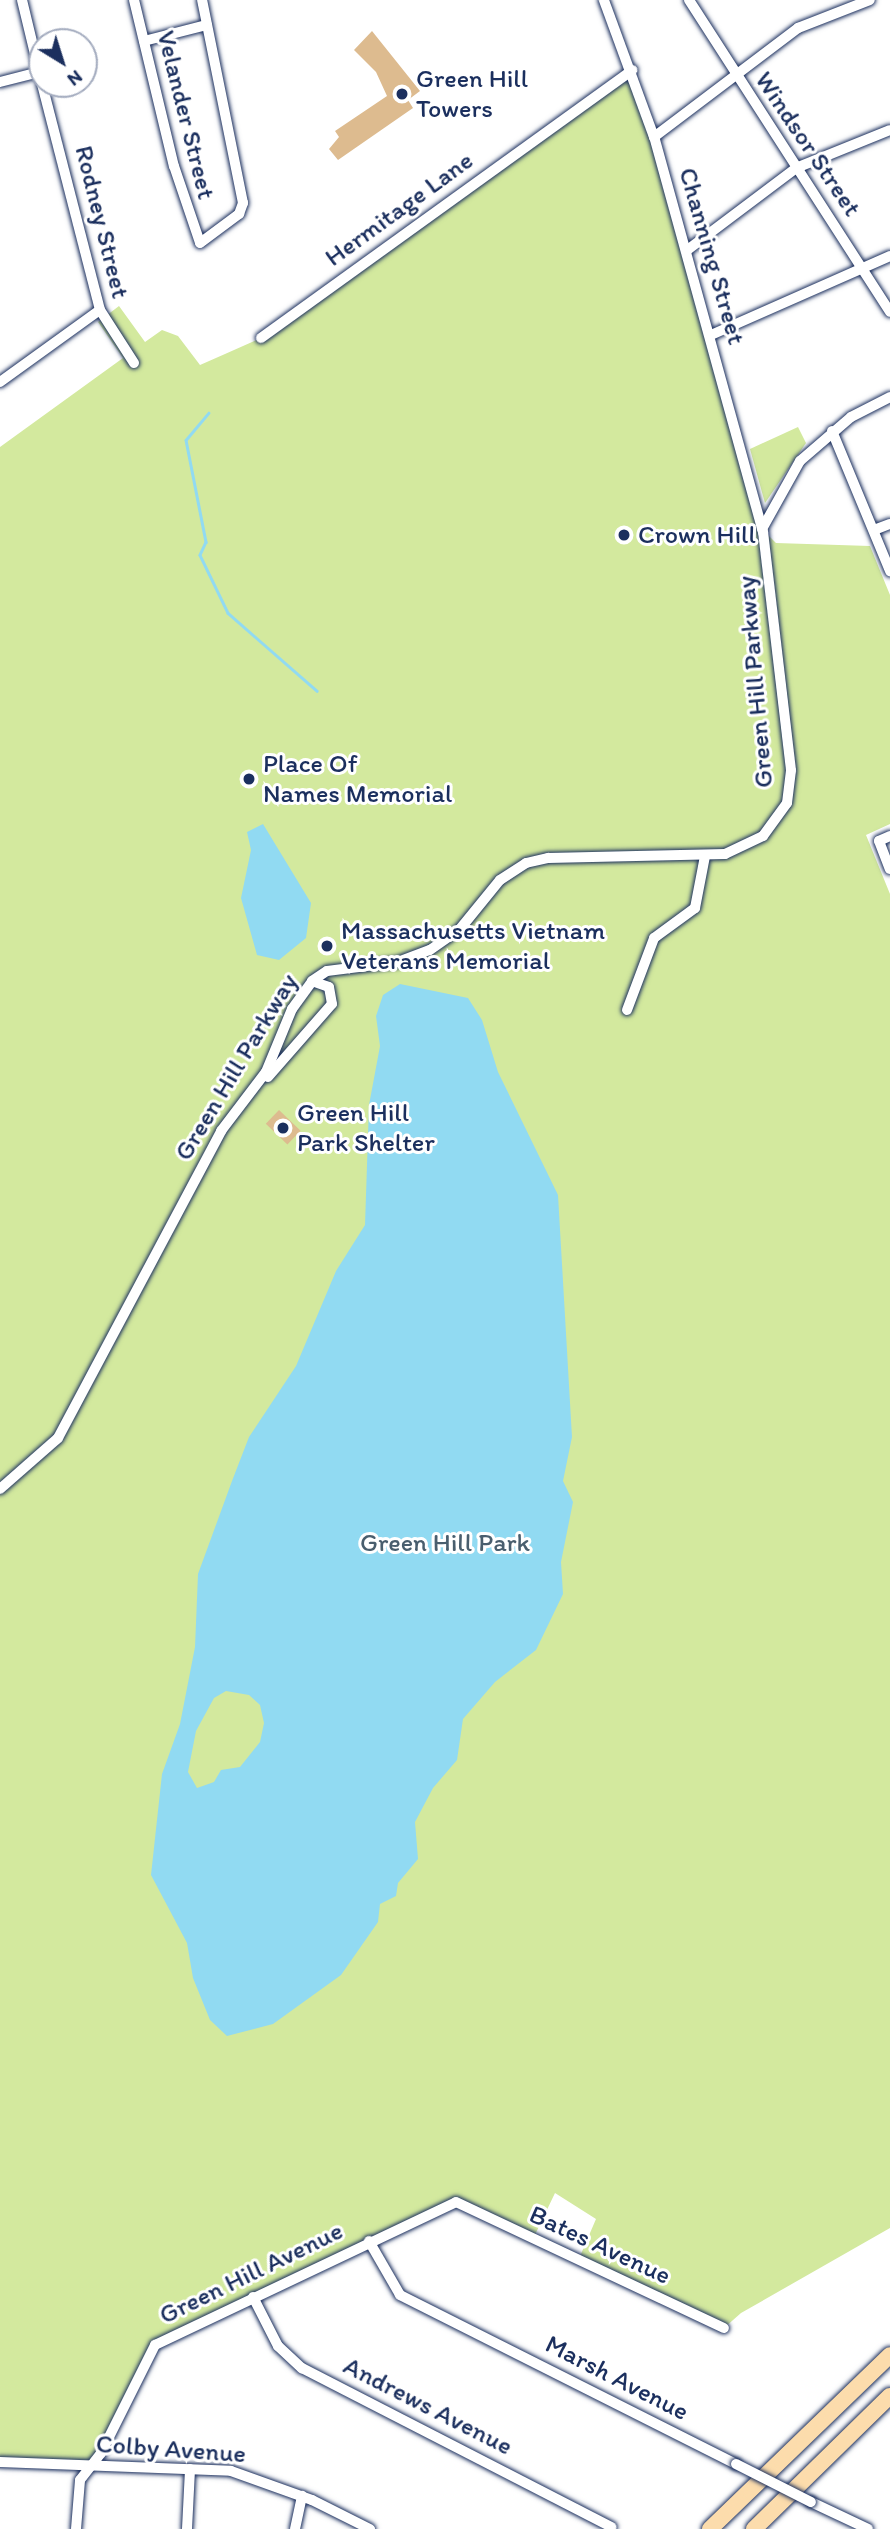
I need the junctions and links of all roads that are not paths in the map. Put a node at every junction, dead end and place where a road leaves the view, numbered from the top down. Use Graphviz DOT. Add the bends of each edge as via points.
graph roads {
  1 [pos="22,0"];
  2 [pos="134,0"];
  3 [pos="202,0"];
  4 [pos="604,0"];
  5 [pos="689,0"];
  6 [pos="870,0"];
  7 [pos="207,25"];
  8 [pos="29,28"];
  9 [pos="144,41"];
  10 [pos="633,70"];
  11 [pos="735,76"];
  12 [pos="28,81"];
  13 [pos="0,82"];
  14 [pos="46,98"];
  15 [pos="890,130"];
  16 [pos="654,137"];
  17 [pos="796,168"];
  18 [pos="686,251"];
  19 [pos="890,256"];
  20 [pos="862,269"];
  21 [pos="100,310"];
  22 [pos="890,312"];
  23 [pos="711,335"];
  24 [pos="261,338"];
  25 [pos="134,363"];
  26 [pos="0,382"];
  27 [pos="890,397"];
  28 [pos="832,431"];
  29 [pos="890,524"];
  30 [pos="762,529"];
  31 [pos="874,530"];
  32 [pos="890,571"];
  33 [pos="884,838"];
  34 [pos="705,856"];
  35 [pos="890,869"];
  36 [pos="312,981"];
  37 [pos="627,1010"];
  38 [pos="251,1094"];
  39 [pos="0,1489"];
  40 [pos="456,2202"];
  41 [pos="369,2241"];
  42 [pos="253,2297"];
  43 [pos="724,2328"];
  44 [pos="890,2355"];
  45 [pos="890,2396"];
  46 [pos="0,2462"];
  47 [pos="87,2466"];
  48 [pos="190,2469"];
  49 [pos="302,2496"];
  50 [pos="611,2527"];
  51 [pos="76,2529"];
  52 [pos="187,2529"];
  53 [pos="295,2529"];
  54 [pos="370,2529"];
  55 [pos="710,2529"];
  56 [pos="754,2529"];
  57 [pos="868,2529"];
  1 -- 8 [label="street, Rodney Street"];
  2 -- 9 [label="street, Velander Street"];
  3 -- 7 [label="street"];
  4 -- 10 [label="street, Channing Street"];
  5 -- 11 [label="street, Windsor Street"];
  6 -- 11 [label="street" via="798,28"];
  7 -- 9 [label="street"];
  7 -- 9 [label="street, Velander Street" via="243,203 239,214 195,242"];
  10 -- 16 [label="street, Channing Street"];
  10 -- 24 [label="street, Hermitage Lane"];
  11 -- 16 [label="street"];
  11 -- 17 [label="street, Windsor Street"];
  12 -- 13 [label="street"];
  14 -- 21 [label="street, Rodney Street"];
  15 -- 17 [label="street"];
  16 -- 18 [label="street, Channing Street"];
  17 -- 18 [label="street"];
  17 -- 20 [label="street, Windsor Street"];
  18 -- 23 [label="street, Channing Street"];
  19 -- 20 [label="street"];
  20 -- 22 [label="street, Windsor Street"];
  20 -- 23 [label="street"];
  21 -- 25 [label="street, Rodney Street"];
  21 -- 26 [label="street"];
  23 -- 30 [label="street, Channing Street"];
  27 -- 28 [label="street"];
  28 -- 30 [label="street" via="785,482"];
  28 -- 31 [label="street"];
  29 -- 31 [label="street"];
  30 -- 34 [label="street, Green Hill Parkway" via="791,792 778,821 760,839 738,850"];
  31 -- 32 [label="street"];
  33 -- 35 [label="street"];
  34 -- 36 [label="street, Green Hill Parkway" via="533,861 504,877 460,929 430,950 398,962 327,971"];
  34 -- 37 [label="street" via="695,908 654,938"];
  36 -- 38 [label="street, Green Hill Parkway" via="292,1009 271,1063"];
  36 -- 38 [label="street" via="329,987 332,1004"];
  38 -- 39 [label="street, Green Hill Parkway" via="221,1131 58,1438"];
  40 -- 41 [label="street, Green Hill Avenue"];
  40 -- 43 [label="street, Bates Avenue"];
  41 -- 42 [label="street, Green Hill Avenue"];
  41 -- 57 [label="street, Marsh Avenue, bridge" via="400,2295"];
  42 -- 47 [label="street, Green Hill Avenue" via="155,2345 101,2453"];
  42 -- 50 [label="street, Andrews Avenue" via="278,2346 302,2368"];
  44 -- 55 [label="highway"];
  45 -- 56 [label="highway"];
  46 -- 47 [label="street, Colby Avenue"];
  47 -- 48 [label="street, Colby Avenue"];
  47 -- 51 [label="street" via="80,2480"];
  48 -- 49 [label="street, Colby Avenue" via="252,2476"];
  48 -- 52 [label="street"];
  49 -- 53 [label="street"];
  49 -- 54 [label="street, Colby Avenue"];
}
